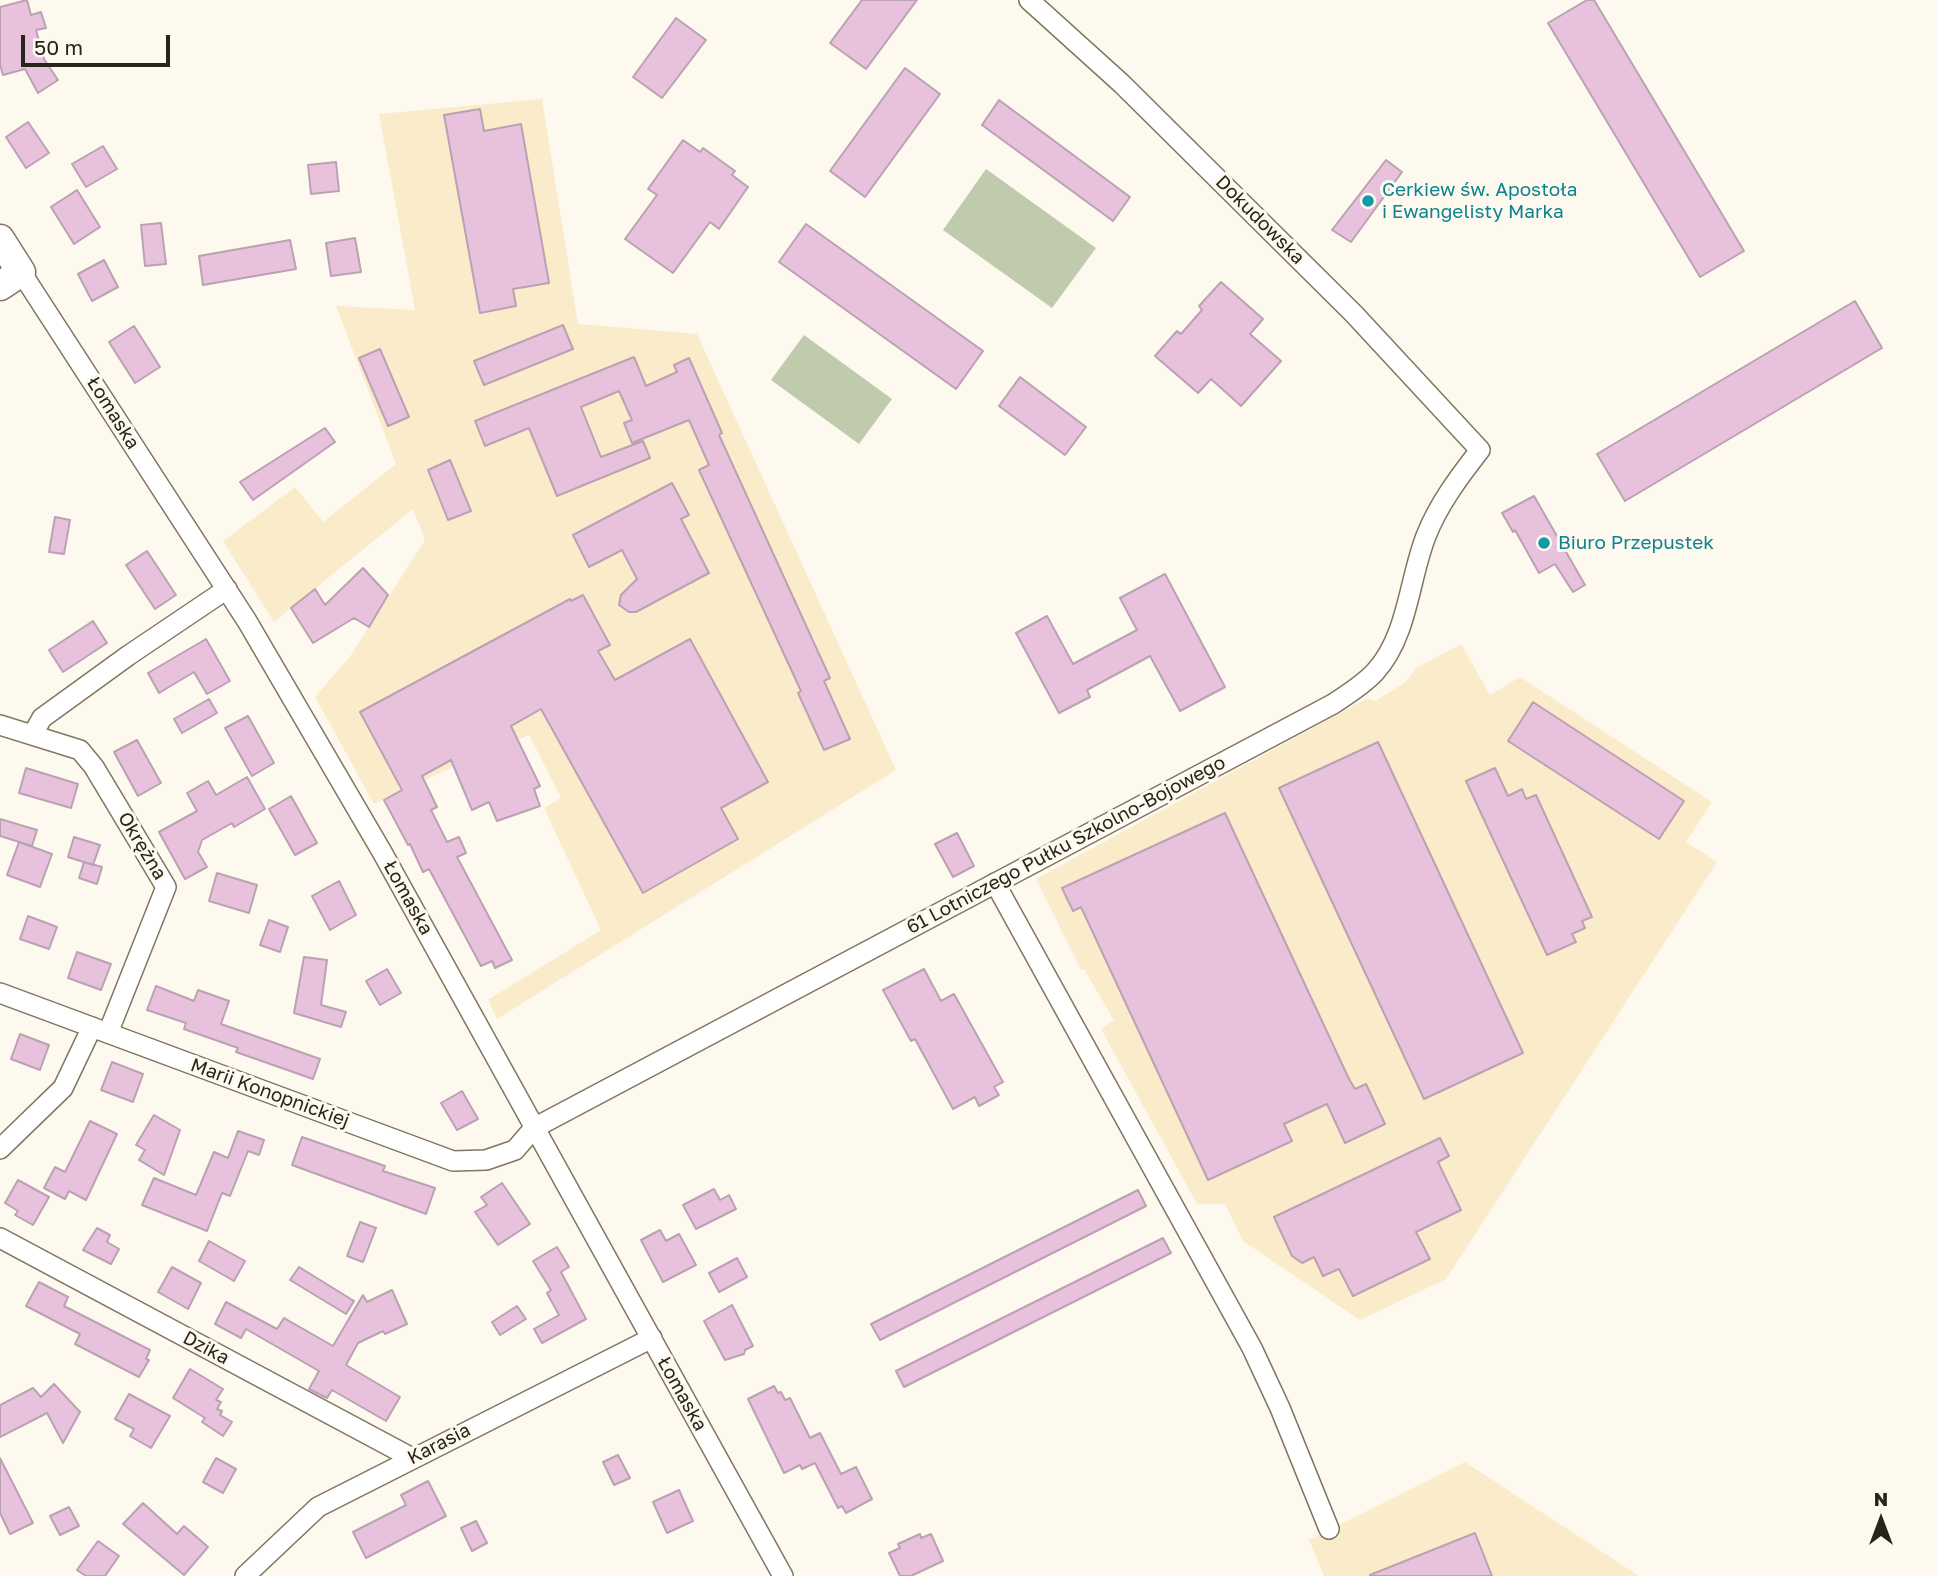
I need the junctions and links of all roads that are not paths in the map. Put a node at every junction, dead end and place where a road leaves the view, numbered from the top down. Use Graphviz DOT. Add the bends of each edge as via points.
graph roads {
  1 [pos="1029,0"];
  2 [pos="0,239"];
  3 [pos="10,279"];
  4 [pos="1480,450"];
  5 [pos="227,589"];
  6 [pos="0,724"];
  7 [pos="33,734"];
  8 [pos="995,883"];
  9 [pos="0,993"];
  10 [pos="100,1030"];
  11 [pos="534,1128"];
  12 [pos="0,1150"];
  13 [pos="0,1238"];
  14 [pos="652,1338"];
  15 [pos="412,1458"];
  16 [pos="1329,1529"];
  17 [pos="245,1576"];
  18 [pos="783,1576"];
  1 -- 4 [label="street, Dokudowska" via="1122,84 1345,305"];
  2 -- 3 [label="street, Łomaska"];
  3 -- 5 [label="street, Łomaska"];
  4 -- 8 [label="street, 61 Lotniczego Pułku Szkolno-Bojowego" via="1426,536 1398,632 1367,679 1333,704"];
  5 -- 7 [label="street" via="42,718"];
  5 -- 11 [label="street, Łomaska" via="382,852"];
  6 -- 7 [label="street, Okrężna"];
  7 -- 10 [label="street, Okrężna" via="80,750 166,887"];
  8 -- 11 [label="street, 61 Lotniczego Pułku Szkolno-Bojowego"];
  8 -- 16 [label="street" via="1252,1348"];
  9 -- 10 [label="street, Marii Konopnickiej"];
  10 -- 11 [label="street, Marii Konopnickiej" via="453,1161 486,1160 515,1150"];
  10 -- 12 [label="street" via="63,1088"];
  11 -- 14 [label="street, Łomaska"];
  13 -- 15 [label="street, Dzika"];
  14 -- 15 [label="street, Karasia"];
  14 -- 18 [label="street, Łomaska"];
  15 -- 17 [label="street, Karasia" via="318,1507"];
}
